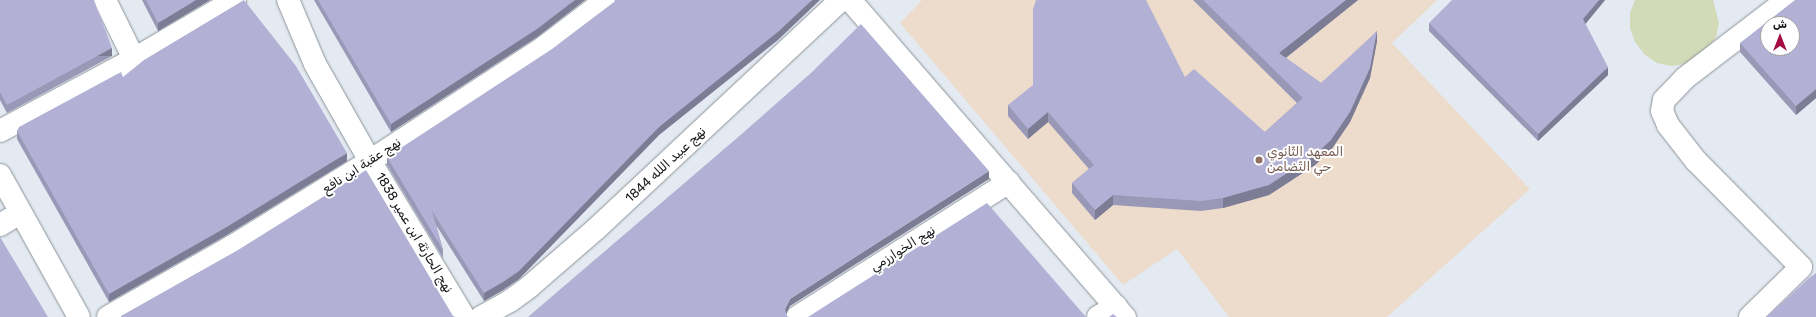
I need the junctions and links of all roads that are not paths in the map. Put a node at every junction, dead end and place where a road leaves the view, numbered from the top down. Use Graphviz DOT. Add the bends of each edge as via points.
graph roads {
  1 [pos="105,0"];
  2 [pos="235,0"];
  3 [pos="288,0"];
  4 [pos="606,0"];
  5 [pos="841,0"];
  6 [pos="850,0"];
  7 [pos="1787,0"];
  8 [pos="134,59"];
  9 [pos="0,131"];
  10 [pos="370,161"];
  11 [pos="0,175"];
  12 [pos="1009,182"];
  13 [pos="20,213"];
  14 [pos="0,225"];
  15 [pos="1809,261"];
  16 [pos="1113,313"];
  17 [pos="80,317"];
  18 [pos="108,317"];
  19 [pos="464,317"];
  20 [pos="481,317"];
  21 [pos="797,317"];
  22 [pos="1750,317"];
  1 -- 8 [label="street"];
  2 -- 8 [label="street"];
  3 -- 10 [label="street, نهج الحارثة ابن عمير 1838" via="307,49"];
  4 -- 10 [label="street, نهج عقبة ابن نافع" via="544,47"];
  5 -- 20 [label="street, نهج عبيد اللله 1844" via="596,229 525,290"];
  6 -- 12 [label="street"];
  7 -- 15 [label="street" via="1685,78 1664,100 1662,111 1668,125 1696,161"];
  8 -- 9 [label="street"];
  10 -- 18 [label="street, نهج عقبة ابن نافع" via="231,247"];
  10 -- 19 [label="street, نهج الحارثة ابن عمير 1838"];
  11 -- 13 [label="street"];
  12 -- 16 [label="street"];
  12 -- 21 [label="street, نهج الخوارزمي"];
  13 -- 14 [label="street"];
  13 -- 17 [label="street"];
  15 -- 22 [label="street"];
}
